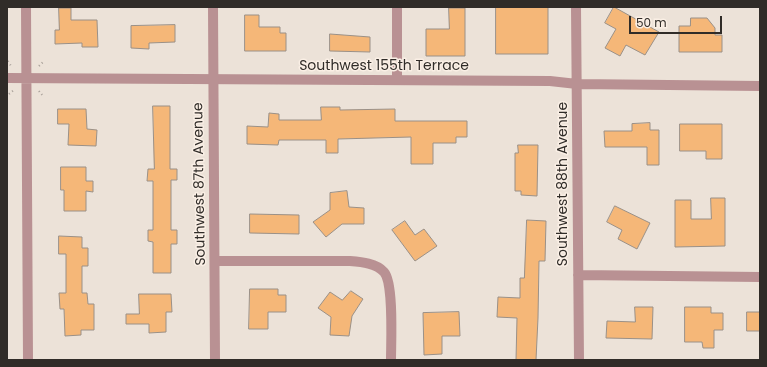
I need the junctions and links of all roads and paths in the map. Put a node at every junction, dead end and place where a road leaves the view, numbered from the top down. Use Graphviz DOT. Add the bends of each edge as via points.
graph roads {
  1 [pos="26,7"];
  2 [pos="213,7"];
  3 [pos="397,7"];
  4 [pos="576,7"];
  5 [pos="8,61"];
  6 [pos="44,61"];
  7 [pos="11,66"];
  8 [pos="39,66"];
  9 [pos="7,78"];
  10 [pos="26,78"];
  11 [pos="213,79"];
  12 [pos="397,80"];
  13 [pos="577,84"];
  14 [pos="760,86"];
  15 [pos="14,90"];
  16 [pos="39,91"];
  17 [pos="10,94"];
  18 [pos="43,96"];
  19 [pos="214,261"];
  20 [pos="578,275"];
  21 [pos="760,277"];
  22 [pos="28,360"];
  23 [pos="215,360"];
  24 [pos="391,360"];
  25 [pos="579,360"];
  1 -- 10 [label="street"];
  2 -- 11 [label="street, Southwest 87th Avenue"];
  3 -- 12 [label="street"];
  4 -- 13 [label="street, Southwest 88th Avenue"];
  5 -- 7 [label="path"];
  6 -- 8 [label="path"];
  9 -- 10 [label="street, Southwest 155th Terrace"];
  10 -- 11 [label="street, Southwest 155th Terrace"];
  10 -- 22 [label="street"];
  11 -- 12 [label="street, Southwest 155th Terrace"];
  11 -- 19 [label="street, Southwest 87th Avenue"];
  12 -- 13 [label="street, Southwest 155th Terrace" via="550,81"];
  13 -- 14 [label="street, Southwest 155th Terrace"];
  13 -- 20 [label="street, Southwest 88th Avenue"];
  15 -- 17 [label="path"];
  16 -- 18 [label="path"];
  19 -- 23 [label="street, Southwest 87th Avenue"];
  19 -- 24 [label="street" via="349,261 377,267 387,276 390,290"];
  20 -- 21 [label="street"];
  20 -- 25 [label="street, Southwest 88th Avenue"];
}
